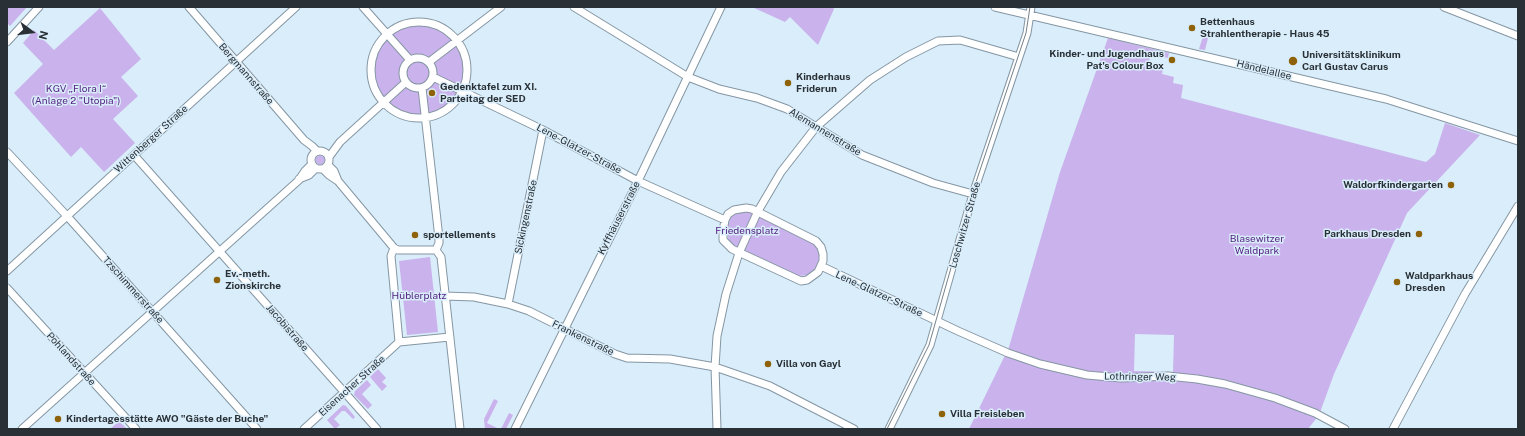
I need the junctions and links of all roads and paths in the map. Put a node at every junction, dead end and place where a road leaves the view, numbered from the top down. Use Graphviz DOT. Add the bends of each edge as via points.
graph roads {
  1 [pos="39,7"];
  2 [pos="189,7"];
  3 [pos="296,7"];
  4 [pos="362,7"];
  5 [pos="501,7"];
  6 [pos="574,7"];
  7 [pos="721,7"];
  8 [pos="995,7"];
  9 [pos="1032,7"];
  10 [pos="1444,7"];
  11 [pos="1030,16"];
  12 [pos="387,35"];
  13 [pos="1518,36"];
  14 [pos="458,41"];
  15 [pos="7,42"];
  16 [pos="1019,57"];
  17 [pos="410,60"];
  18 [pos="236,61"];
  19 [pos="429,62"];
  20 [pos="688,76"];
  21 [pos="433,77"];
  22 [pos="406,82"];
  23 [pos="422,88"];
  24 [pos="462,92"];
  25 [pos="383,103"];
  26 [pos="425,118"];
  27 [pos="816,127"];
  28 [pos="543,130"];
  29 [pos="1518,141"];
  30 [pos="7,152"];
  31 [pos="320,154"];
  32 [pos="134,155"];
  33 [pos="320,167"];
  34 [pos="638,181"];
  35 [pos="973,194"];
  36 [pos="1518,206"];
  37 [pos="758,211"];
  38 [pos="67,216"];
  39 [pos="725,220"];
  40 [pos="394,248"];
  41 [pos="436,250"];
  42 [pos="220,251"];
  43 [pos="739,253"];
  44 [pos="821,266"];
  45 [pos="7,271"];
  46 [pos="7,288"];
  47 [pos="445,296"];
  48 [pos="508,304"];
  49 [pos="152,312"];
  50 [pos="936,321"];
  51 [pos="564,328"];
  52 [pos="450,337"];
  53 [pos="399,342"];
  54 [pos="715,367"];
  55 [pos="84,373"];
  56 [pos="344,392"];
  57 [pos="22,429"];
  58 [pos="136,429"];
  59 [pos="257,429"];
  60 [pos="304,429"];
  61 [pos="377,429"];
  62 [pos="460,429"];
  63 [pos="515,429"];
  64 [pos="717,429"];
  65 [pos="854,429"];
  66 [pos="889,429"];
  67 [pos="1345,429"];
  68 [pos="1392,429"];
  1 -- 15 [label="street"];
  2 -- 18 [label="street, Bergmannstraße"];
  3 -- 18 [label="street, Wittenberger Straße"];
  4 -- 12 [label="street"];
  5 -- 14 [label="street"];
  6 -- 20 [label="street, Alemannenstraße"];
  7 -- 20 [label="street, Kyffhäuserstraße"];
  8 -- 11 [label="street, Händelallee"];
  9 -- 11 [label="street, Loschwitzer Straße"];
  10 -- 13 [label="street"];
  11 -- 16 [label="street, Loschwitzer Straße"];
  11 -- 29 [label="street, Händelallee" via="1386,99"];
  12 -- 14 [label="street" via="406,24 425,22 442,28"];
  12 -- 17 [label="street"];
  12 -- 25 [label="street" via="376,48 371,64 373,83"];
  14 -- 19 [label="street"];
  14 -- 24 [label="street" via="467,65"];
  16 -- 27 [label="street" via="960,40 938,41 906,57 870,80"];
  16 -- 35 [label="street, Loschwitzer Straße"];
  17 -- 19 [label="street" via="422,58"];
  17 -- 22 [label="street" via="406,63 403,73"];
  18 -- 31 [label="street, Bergmannstraße" via="304,140"];
  18 -- 32 [label="street, Wittenberger Straße"];
  19 -- 21 [label="street"];
  20 -- 27 [label="street, Alemannenstraße" via="720,89 758,98 787,109"];
  20 -- 34 [label="street, Kyffhäuserstraße"];
  21 -- 23 [label="street"];
  21 -- 24 [label="street, Lene-Glatzer-Straße"];
  22 -- 23 [label="street" via="413,87"];
  22 -- 25 [label="street"];
  23 -- 26 [label="street"];
  24 -- 26 [label="street" via="443,112"];
  24 -- 28 [label="street, Lene-Glatzer-Straße"];
  25 -- 26 [label="street" via="406,116"];
  25 -- 31 [label="street" via="340,142"];
  26 -- 41 [label="street" via="439,243"];
  27 -- 35 [label="street, Alemannenstraße" via="862,155"];
  27 -- 37 [label="street" via="781,172"];
  28 -- 34 [label="street, Lene-Glatzer-Straße"];
  28 -- 48 [label="street, Sickingenstraße"];
  30 -- 38 [label="street, Tzschimmerstraße"];
  31 -- 33 [label="street"];
  31 -- 33 [label="street" via="311,159"];
  32 -- 38 [label="street, Wittenberger Straße"];
  32 -- 42 [label="street, Jacobistraße"];
  33 -- 40 [label="street" via="338,181"];
  33 -- 42 [label="street" via="305,170 299,180"];
  34 -- 39 [label="street, Lene-Glatzer-Straße"];
  34 -- 51 [label="street, Kyffhäuserstraße"];
  35 -- 50 [label="street, Loschwitzer Straße"];
  36 -- 68 [label="street" via="1465,294"];
  37 -- 39 [label="street" via="746,208 734,210"];
  37 -- 43 [label="street"];
  37 -- 44 [label="street" via="816,241 823,254"];
  38 -- 45 [label="street, Wittenberger Straße"];
  38 -- 49 [label="street, Tzschimmerstraße"];
  39 -- 43 [label="street" via="723,240"];
  40 -- 41 [label="street"];
  40 -- 53 [label="street" via="391,256"];
  41 -- 47 [label="street" via="441,257"];
  42 -- 49 [label="street"];
  42 -- 56 [label="street, Jacobistraße"];
  43 -- 44 [label="street" via="801,281 813,277"];
  43 -- 54 [label="street" via="726,294 717,336"];
  44 -- 50 [label="street, Lene-Glatzer-Straße"];
  46 -- 55 [label="street, Pohlandstraße"];
  47 -- 48 [label="street, Frankenstraße" via="474,297"];
  47 -- 52 [label="street"];
  48 -- 51 [label="street, Frankenstraße"];
  49 -- 55 [label="street"];
  49 -- 59 [label="street, Tzschimmerstraße"];
  50 -- 66 [label="street, Loschwitzer Straße" via="926,354"];
  50 -- 67 [label="street, Lothringer Weg" via="1008,353 1048,367 1098,376 1168,376 1225,384 1275,398"];
  51 -- 54 [label="street, Frankenstraße" via="627,358 670,359"];
  51 -- 63 [label="street, Kyffhäuserstraße"];
  52 -- 53 [label="street"];
  52 -- 62 [label="street"];
  53 -- 56 [label="street, Eisenacher Straße"];
  54 -- 64 [label="street"];
  54 -- 65 [label="street, Frankenstraße" via="770,386"];
  55 -- 57 [label="street"];
  55 -- 58 [label="street, Pohlandstraße"];
  56 -- 60 [label="street, Eisenacher Straße"];
  56 -- 61 [label="street, Jacobistraße"];
}
